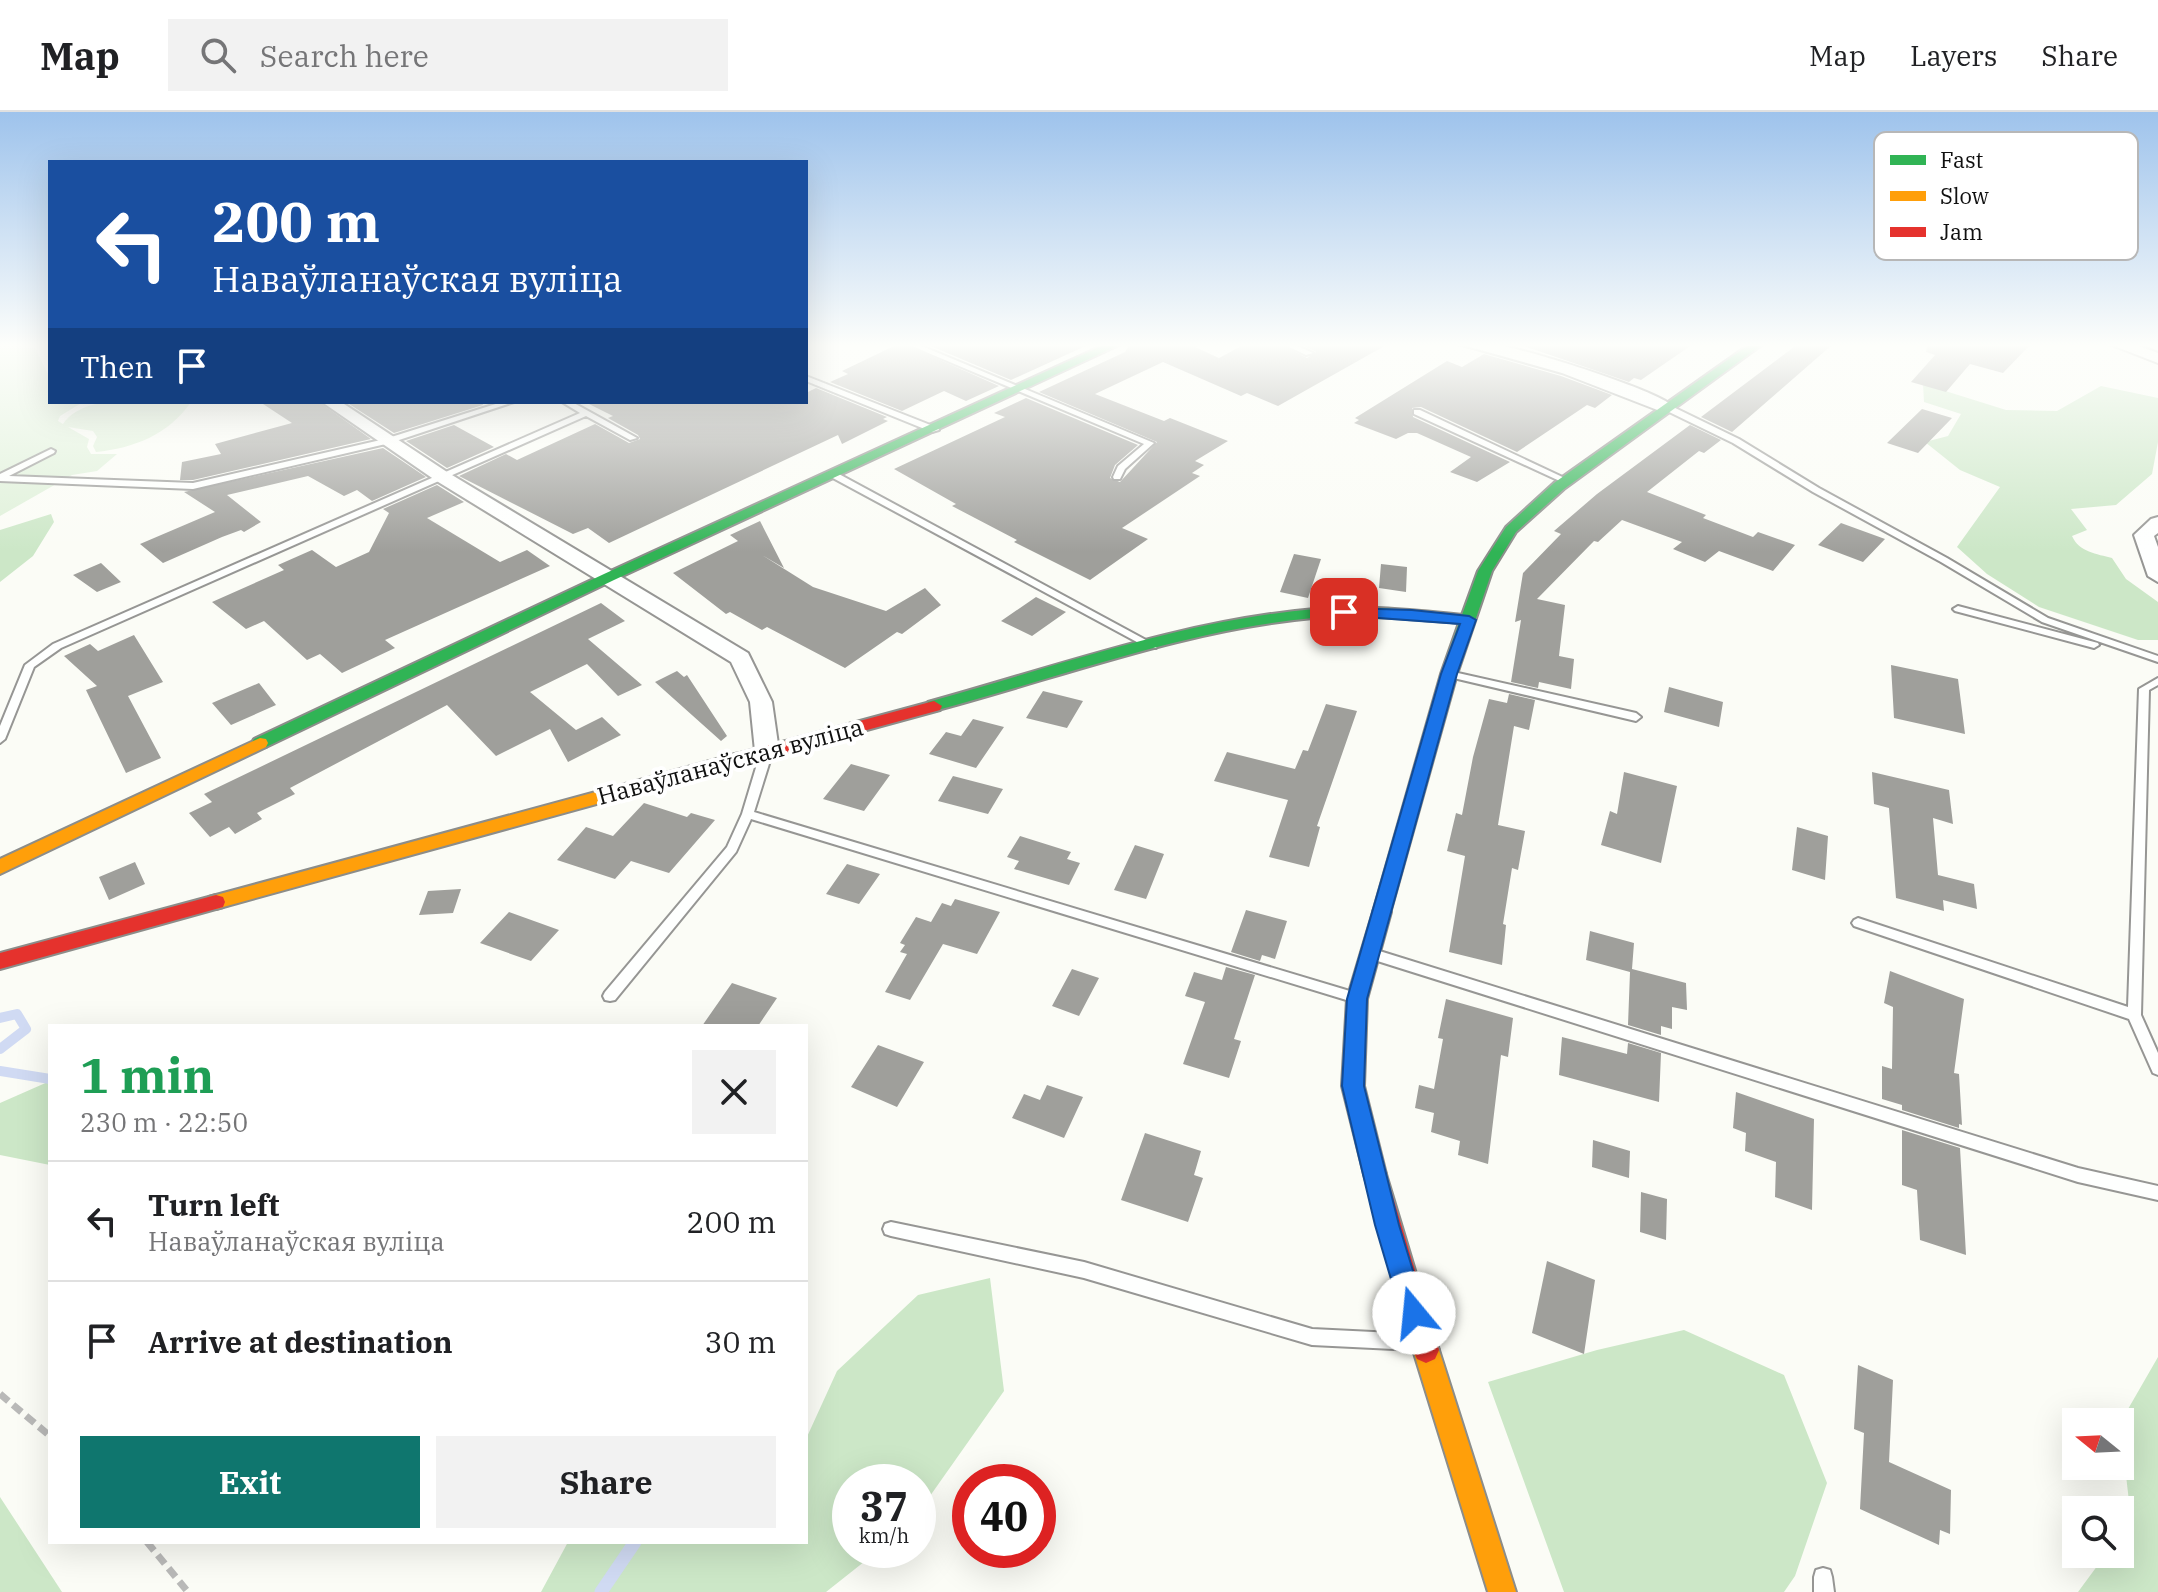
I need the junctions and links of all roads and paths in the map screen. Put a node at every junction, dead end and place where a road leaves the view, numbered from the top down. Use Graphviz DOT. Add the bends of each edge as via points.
graph roads {
  1 [pos="346,413"];
  2 [pos="475,413"];
  3 [pos="586,413"];
  4 [pos="893,413"];
  5 [pos="971,413"];
  6 [pos="1074,413"];
  7 [pos="1419,413"];
  8 [pos="1658,413"];
  9 [pos="1678,413"];
  10 [pos="935,430"];
  11 [pos="633,438"];
  12 [pos="387,441"];
  13 [pos="51,451"];
  14 [pos="834,475"];
  15 [pos="441,476"];
  16 [pos="0,477"];
  17 [pos="1117,477"];
  18 [pos="1567,481"];
  19 [pos="2158,523"];
  20 [pos="2158,576"];
  21 [pos="609,577"];
  22 [pos="1958,609"];
  23 [pos="1469,620"];
  24 [pos="1152,646"];
  25 [pos="2158,660"];
  26 [pos="1449,674"];
  27 [pos="2158,681"];
  28 [pos="1636,717"];
  29 [pos="0,739"];
  30 [pos="767,751"];
  31 [pos="748,814"];
  32 [pos="0,867"];
  33 [pos="1858,923"];
  34 [pos="1370,953"];
  35 [pos="0,961"];
  36 [pos="610,996"];
  37 [pos="1357,999"];
  38 [pos="2134,1015"];
  39 [pos="2158,1069"];
  40 [pos="2158,1193"];
  41 [pos="891,1229"];
  42 [pos="1422,1342"];
  43 [pos="0,1394"];
  44 [pos="48,1434"];
  45 [pos="149,1544"];
  46 [pos="188,1592"];
  47 [pos="1502,1592"];
  1 -- 12 [label="street"];
  2 -- 12 [label="lane"];
  3 -- 11 [label="lane"];
  3 -- 15 [label="lane"];
  4 -- 10 [label="lane"];
  5 -- 10 [label="street"];
  6 -- 17 [label="lane" via="1150,443"];
  7 -- 18 [label="lane"];
  8 -- 18 [label="street"];
  9 -- 25 [label="lane" via="2045,620"];
  10 -- 14 [label="street"];
  12 -- 15 [label="street"];
  12 -- 16 [label="lane" via="193,486"];
  13 -- 16 [label="lane"];
  14 -- 21 [label="street"];
  14 -- 24 [label="lane"];
  15 -- 21 [label="street"];
  15 -- 29 [label="lane" via="57,646 30,665"];
  18 -- 23 [label="street" via="1511,530 1485,571"];
  19 -- 20 [label="street" via="2144,535"];
  21 -- 30 [label="street" via="740,658 761,702"];
  21 -- 32 [label="street"];
  22 -- 25 [label="lane"];
  23 -- 24 [label="street, Наваўланаўская вуліца" via="1344,612 1292,617"];
  23 -- 26 [label="street"];
  24 -- 30 [label="street, Наваўланаўская вуліца"];
  26 -- 28 [label="lane"];
  26 -- 34 [label="street"];
  27 -- 38 [label="lane" via="2144,689"];
  30 -- 31 [label="lane"];
  30 -- 35 [label="street, Наваўланаўская вуліца"];
  31 -- 36 [label="lane" via="732,849"];
  31 -- 37 [label="lane"];
  33 -- 38 [label="lane"];
  34 -- 37 [label="street"];
  34 -- 40 [label="lane" via="2078,1175"];
  37 -- 42 [label="street" via="1353,1086"];
  38 -- 39 [label="lane"];
  41 -- 42 [label="lane" via="1084,1270 1312,1337"];
  42 -- 47 [label="street"];
  43 -- 44 [label="path"];
  45 -- 46 [label="path"];
}
